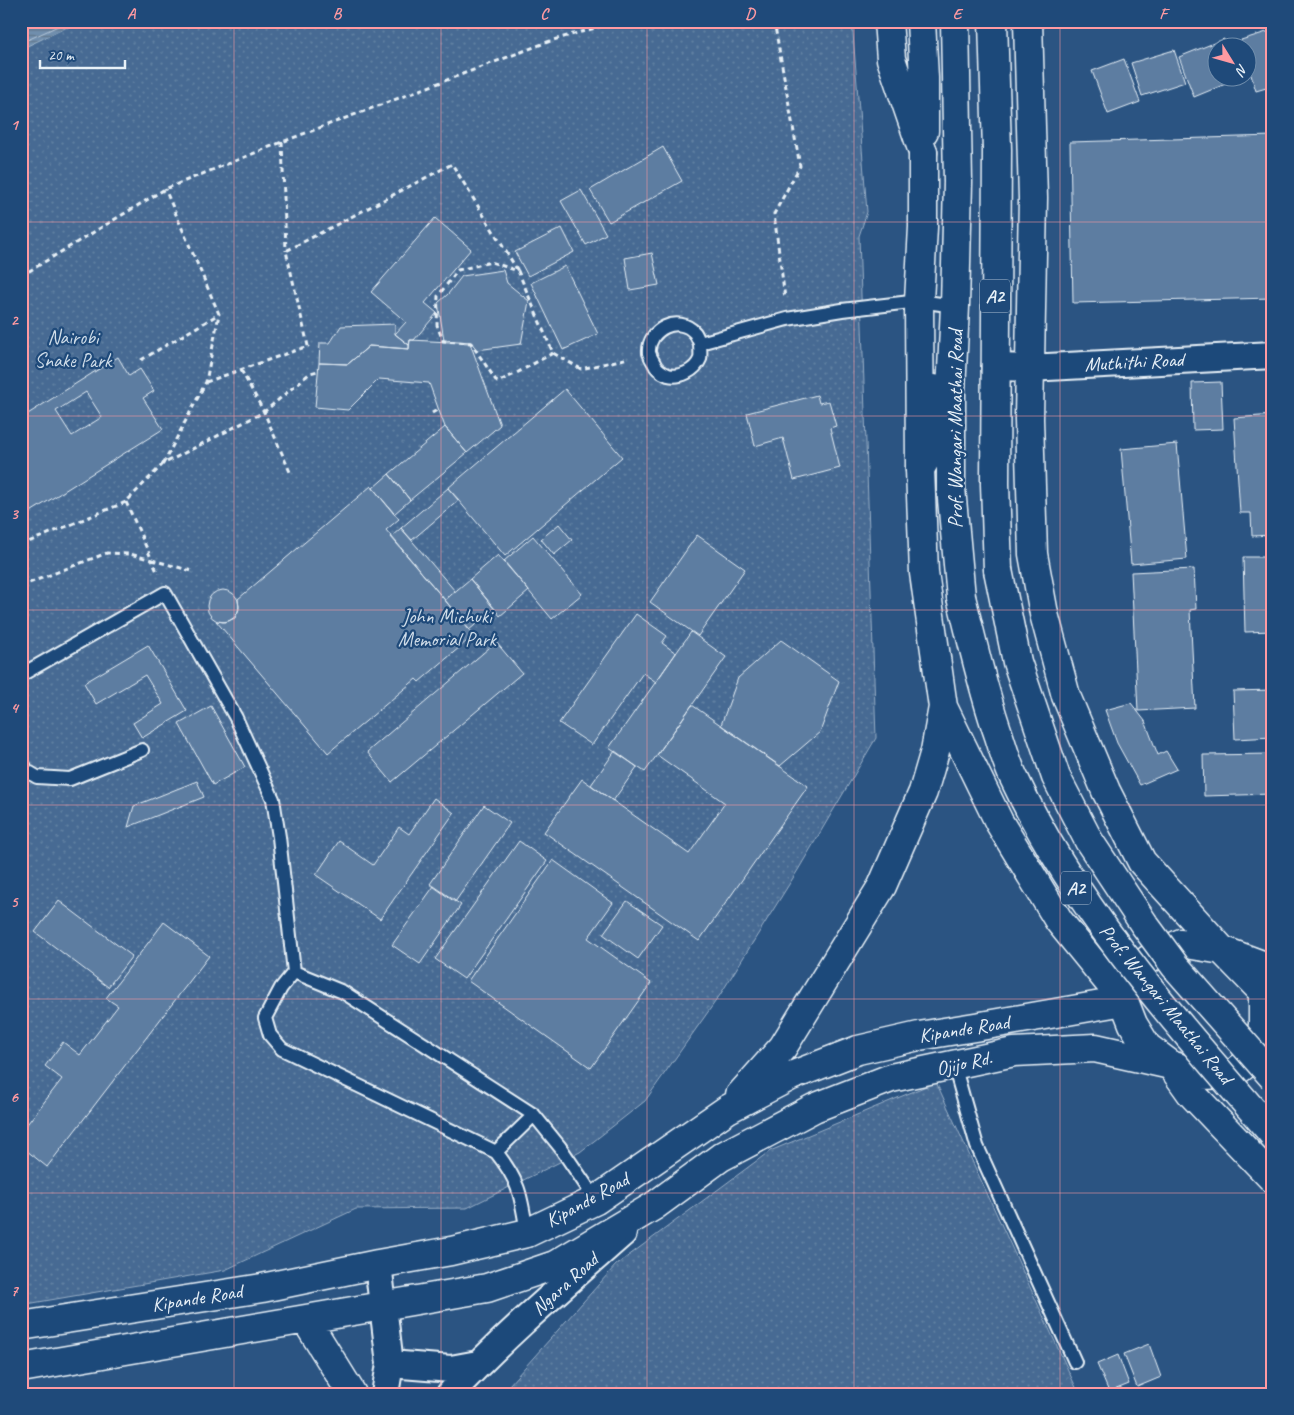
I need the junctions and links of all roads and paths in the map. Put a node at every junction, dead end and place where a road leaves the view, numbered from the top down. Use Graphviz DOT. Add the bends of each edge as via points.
graph roads {
  1 [pos="620,21"];
  2 [pos="774,21"];
  3 [pos="888,21"];
  4 [pos="921,21"];
  5 [pos="955,21"];
  6 [pos="993,21"];
  7 [pos="1028,21"];
  8 [pos="282,142"];
  9 [pos="924,152"];
  10 [pos="165,189"];
  11 [pos="286,251"];
  12 [pos="518,271"];
  13 [pos="21,276"];
  14 [pos="919,301"];
  15 [pos="955,306"];
  16 [pos="219,314"];
  17 [pos="787,319"];
  18 [pos="700,343"];
  19 [pos="553,353"];
  20 [pos="649,354"];
  21 [pos="1273,355"];
  22 [pos="141,360"];
  23 [pos="995,367"];
  24 [pos="1029,368"];
  25 [pos="241,370"];
  26 [pos="318,371"];
  27 [pos="206,382"];
  28 [pos="438,410"];
  29 [pos="264,412"];
  30 [pos="432,413"];
  31 [pos="163,464"];
  32 [pos="920,469"];
  33 [pos="290,472"];
  34 [pos="126,502"];
  35 [pos="21,545"];
  36 [pos="152,560"];
  37 [pos="192,571"];
  38 [pos="21,586"];
  39 [pos="165,593"];
  40 [pos="21,675"];
  41 [pos="943,707"];
  42 [pos="142,750"];
  43 [pos="21,760"];
  44 [pos="1222,950"];
  45 [pos="1273,969"];
  46 [pos="294,972"];
  47 [pos="1124,1001"];
  48 [pos="1270,1027"];
  49 [pos="954,1065"];
  50 [pos="1171,1065"];
  51 [pos="1273,1077"];
  52 [pos="728,1109"];
  53 [pos="534,1115"];
  54 [pos="1273,1134"];
  55 [pos="496,1152"];
  56 [pos="1273,1179"];
  57 [pos="596,1200"];
  58 [pos="654,1206"];
  59 [pos="526,1233"];
  60 [pos="378,1264"];
  61 [pos="383,1307"];
  62 [pos="306,1320"];
  63 [pos="21,1326"];
  64 [pos="1075,1362"];
  65 [pos="390,1364"];
  66 [pos="478,1364"];
  67 [pos="21,1368"];
  68 [pos="352,1394"];
  69 [pos="385,1394"];
  70 [pos="450,1394"];
  1 -- 8 [label="path" via="553,40"];
  2 -- 17 [label="path" via="800,166 774,214"];
  3 -- 9 [label="main road" via="891,59"];
  4 -- 9 [label="main road, Prof. Wangari Maathai Road"];
  5 -- 15 [label="main road, Prof. Wangari Maathai Road / A2" via="958,182"];
  6 -- 23 [label="main road, Prof. Wangari Maathai Road / A2" via="997,150"];
  7 -- 24 [label="main road" via="1033,198"];
  8 -- 10 [label="path"];
  8 -- 11 [label="path"];
  9 -- 14 [label="main road, Prof. Wangari Maathai Road"];
  10 -- 13 [label="path"];
  10 -- 16 [label="path"];
  11 -- 12 [label="path" via="452,164"];
  11 -- 25 [label="path" via="308,346"];
  12 -- 19 [label="path"];
  12 -- 19 [label="path" via="490,262 458,270 438,296 441,341 470,343 497,382"];
  14 -- 15 [label="lane"];
  14 -- 17 [label="lane"];
  14 -- 32 [label="main road, Prof. Wangari Maathai Road"];
  15 -- 32 [label="main road" via="943,313 938,323 930,452"];
  15 -- 54 [label="main road, Prof. Wangari Maathai Road / A2, bridge" via="951,488 961,597 986,698 1012,774 1050,847 1087,906 1141,978"];
  16 -- 22 [label="path"];
  16 -- 27 [label="path"];
  17 -- 18 [label="lane"];
  18 -- 20 [label="lane" via="694,332 685,326 672,324 660,329 650,342"];
  18 -- 20 [label="lane" via="700,358 692,370 679,376 667,375 656,368"];
  19 -- 20 [label="path" via="581,369"];
  21 -- 24 [label="street, Muthithi Road"];
  23 -- 24 [label="street, Muthithi Road"];
  23 -- 51 [label="main road, Prof. Wangari Maathai Road / A2, bridge" via="998,570 1020,671 1056,777 1089,841 1144,924 1175,966"];
  24 -- 44 [label="main road" via="1033,554 1044,614 1066,696 1106,791 1142,862"];
  25 -- 27 [label="path"];
  25 -- 29 [label="path"];
  26 -- 29 [label="path" via="310,373"];
  27 -- 31 [label="path"];
  28 -- 30 [label="path"];
  29 -- 31 [label="path"];
  29 -- 33 [label="path"];
  31 -- 34 [label="path"];
  32 -- 41 [label="main road, Prof. Wangari Maathai Road" via="924,573"];
  34 -- 35 [label="path"];
  34 -- 36 [label="path"];
  36 -- 37 [label="path"];
  36 -- 38 [label="path" via="130,554 107,553"];
  36 -- 39 [label="path"];
  39 -- 40 [label="lane"];
  39 -- 46 [label="lane" via="236,718 273,799"];
  41 -- 47 [label="main road, Prof. Wangari Maathai Road" via="999,822 1059,921"];
  41 -- 52 [label="main road" via="923,792 882,886 783,1047"];
  42 -- 43 [label="lane" via="70,779 37,777 27,772"];
  44 -- 45 [label="main road"];
  44 -- 47 [label="main road" via="1181,943 1149,959 1132,976"];
  44 -- 48 [label="main road" via="1263,992"];
  46 -- 53 [label="lane" via="343,992"];
  46 -- 55 [label="lane" via="265,1018 270,1035 282,1049"];
  47 -- 50 [label="main road" via="1147,1047"];
  47 -- 52 [label="main road, Kipande Road" via="919,1036 858,1050 791,1076"];
  48 -- 50 [label="main road, Ojijo Rd." via="1258,1054 1233,1074 1201,1075"];
  49 -- 50 [label="main road, Ojijo Rd." via="1014,1052 1096,1048"];
  49 -- 58 [label="main road, Ojijo Rd." via="891,1078 814,1108 721,1157"];
  49 -- 64 [label="lane" via="977,1146"];
  50 -- 56 [label="main road, Prof. Wangari Maathai Road" via="1191,1093"];
  52 -- 57 [label="main road, Kipande Road"];
  53 -- 55 [label="lane"];
  53 -- 57 [label="lane"];
  55 -- 59 [label="lane" via="510,1169 519,1189"];
  57 -- 59 [label="main road, Kipande Road"];
  58 -- 61 [label="main road, Kipande Road" via="555,1265 487,1288"];
  58 -- 66 [label="street, Ngara Road"];
  59 -- 60 [label="main road, Kipande Road"];
  60 -- 61 [label="street"];
  60 -- 63 [label="main road, Kipande Road" via="262,1288"];
  61 -- 62 [label="main road, Kipande Road"];
  61 -- 65 [label="street"];
  62 -- 67 [label="main road, Kipande Road"];
  62 -- 68 [label="main road"];
  65 -- 66 [label="street" via="451,1369"];
  65 -- 69 [label="street"];
  66 -- 70 [label="street, Ngara Road"];
}
